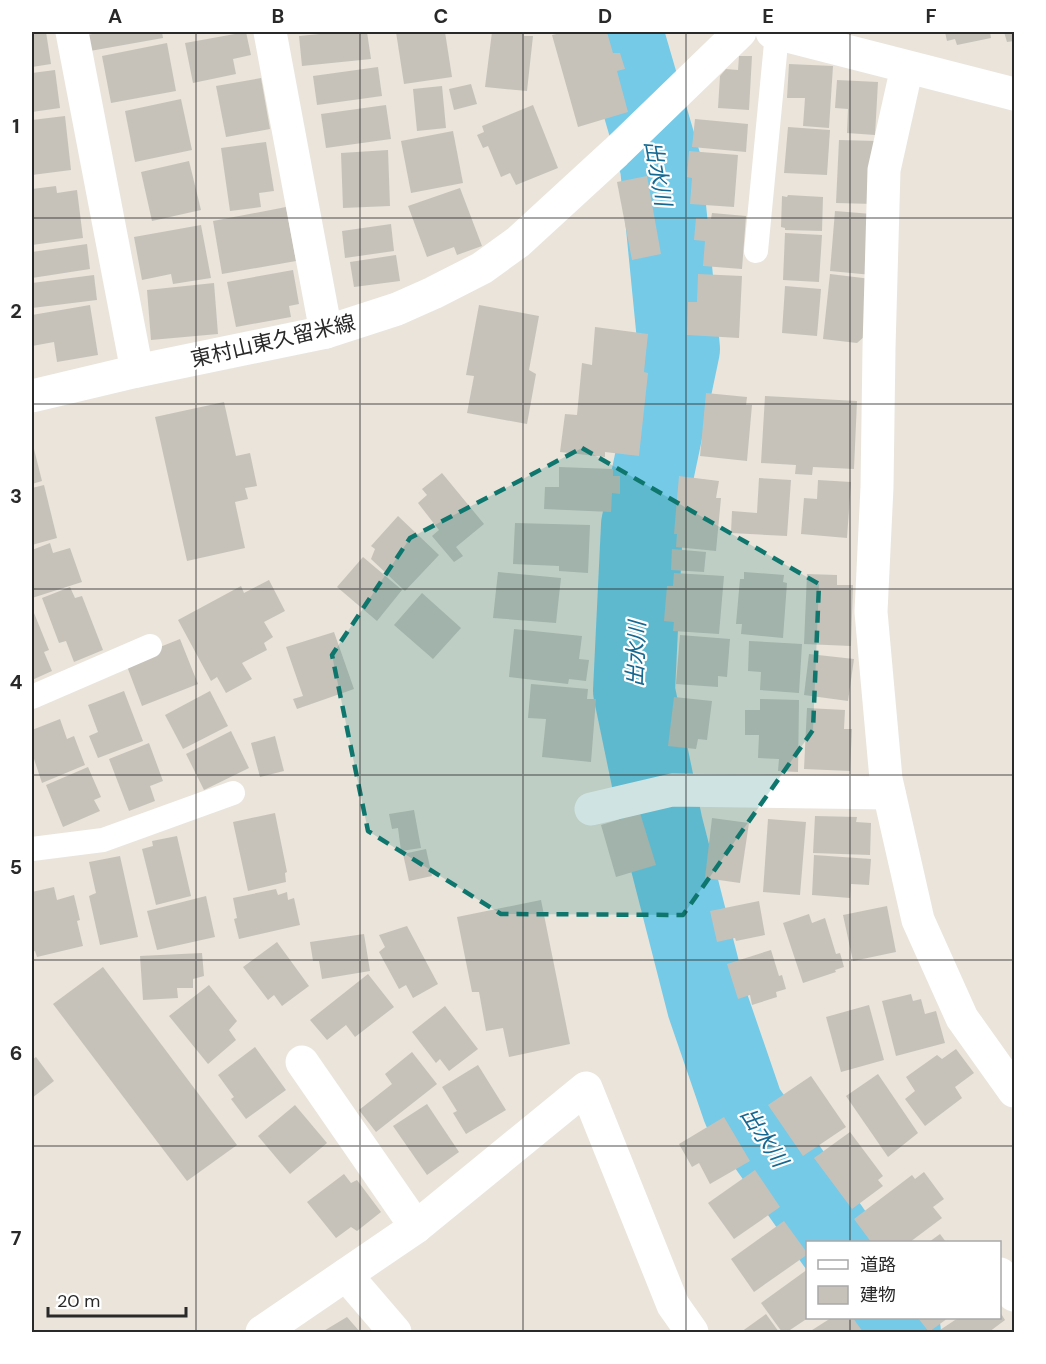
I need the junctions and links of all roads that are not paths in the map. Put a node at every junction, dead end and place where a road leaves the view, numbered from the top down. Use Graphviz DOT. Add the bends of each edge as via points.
graph roads {
  1 [pos="72,32"];
  2 [pos="270,32"];
  3 [pos="740,32"];
  4 [pos="775,32"];
  5 [pos="907,67"];
  6 [pos="1014,94"];
  7 [pos="756,251"];
  8 [pos="326,332"];
  9 [pos="137,371"];
  10 [pos="32,396"];
  11 [pos="150,646"];
  12 [pos="32,697"];
  13 [pos="233,793"];
  14 [pos="890,793"];
  15 [pos="591,809"];
  16 [pos="32,849"];
  17 [pos="302,1062"];
  18 [pos="1014,1090"];
  19 [pos="416,1227"];
  20 [pos="346,1275"];
  21 [pos="1001,1277"];
  22 [pos="1014,1296"];
  23 [pos="262,1332"];
  24 [pos="395,1332"];
  25 [pos="692,1332"];
  1 -- 9 [label="street"];
  2 -- 8 [label="street"];
  3 -- 8 [label="street, 東村山東久留米線" via="518,242 482,268 433,293"];
  4 -- 5 [label="street"];
  4 -- 7 [label="lane"];
  5 -- 6 [label="street"];
  5 -- 14 [label="street" via="884,170 871,612"];
  8 -- 9 [label="street, 東村山東久留米線"];
  9 -- 10 [label="street, 東村山東久留米線"];
  11 -- 12 [label="lane"];
  13 -- 16 [label="lane" via="102,840"];
  14 -- 15 [label="street" via="672,790"];
  14 -- 18 [label="street" via="918,920 962,1018"];
  17 -- 19 [label="street"];
  19 -- 20 [label="street"];
  19 -- 25 [label="street" via="586,1088 673,1305"];
  20 -- 23 [label="street"];
  20 -- 24 [label="street"];
  21 -- 22 [label="street"];
}
